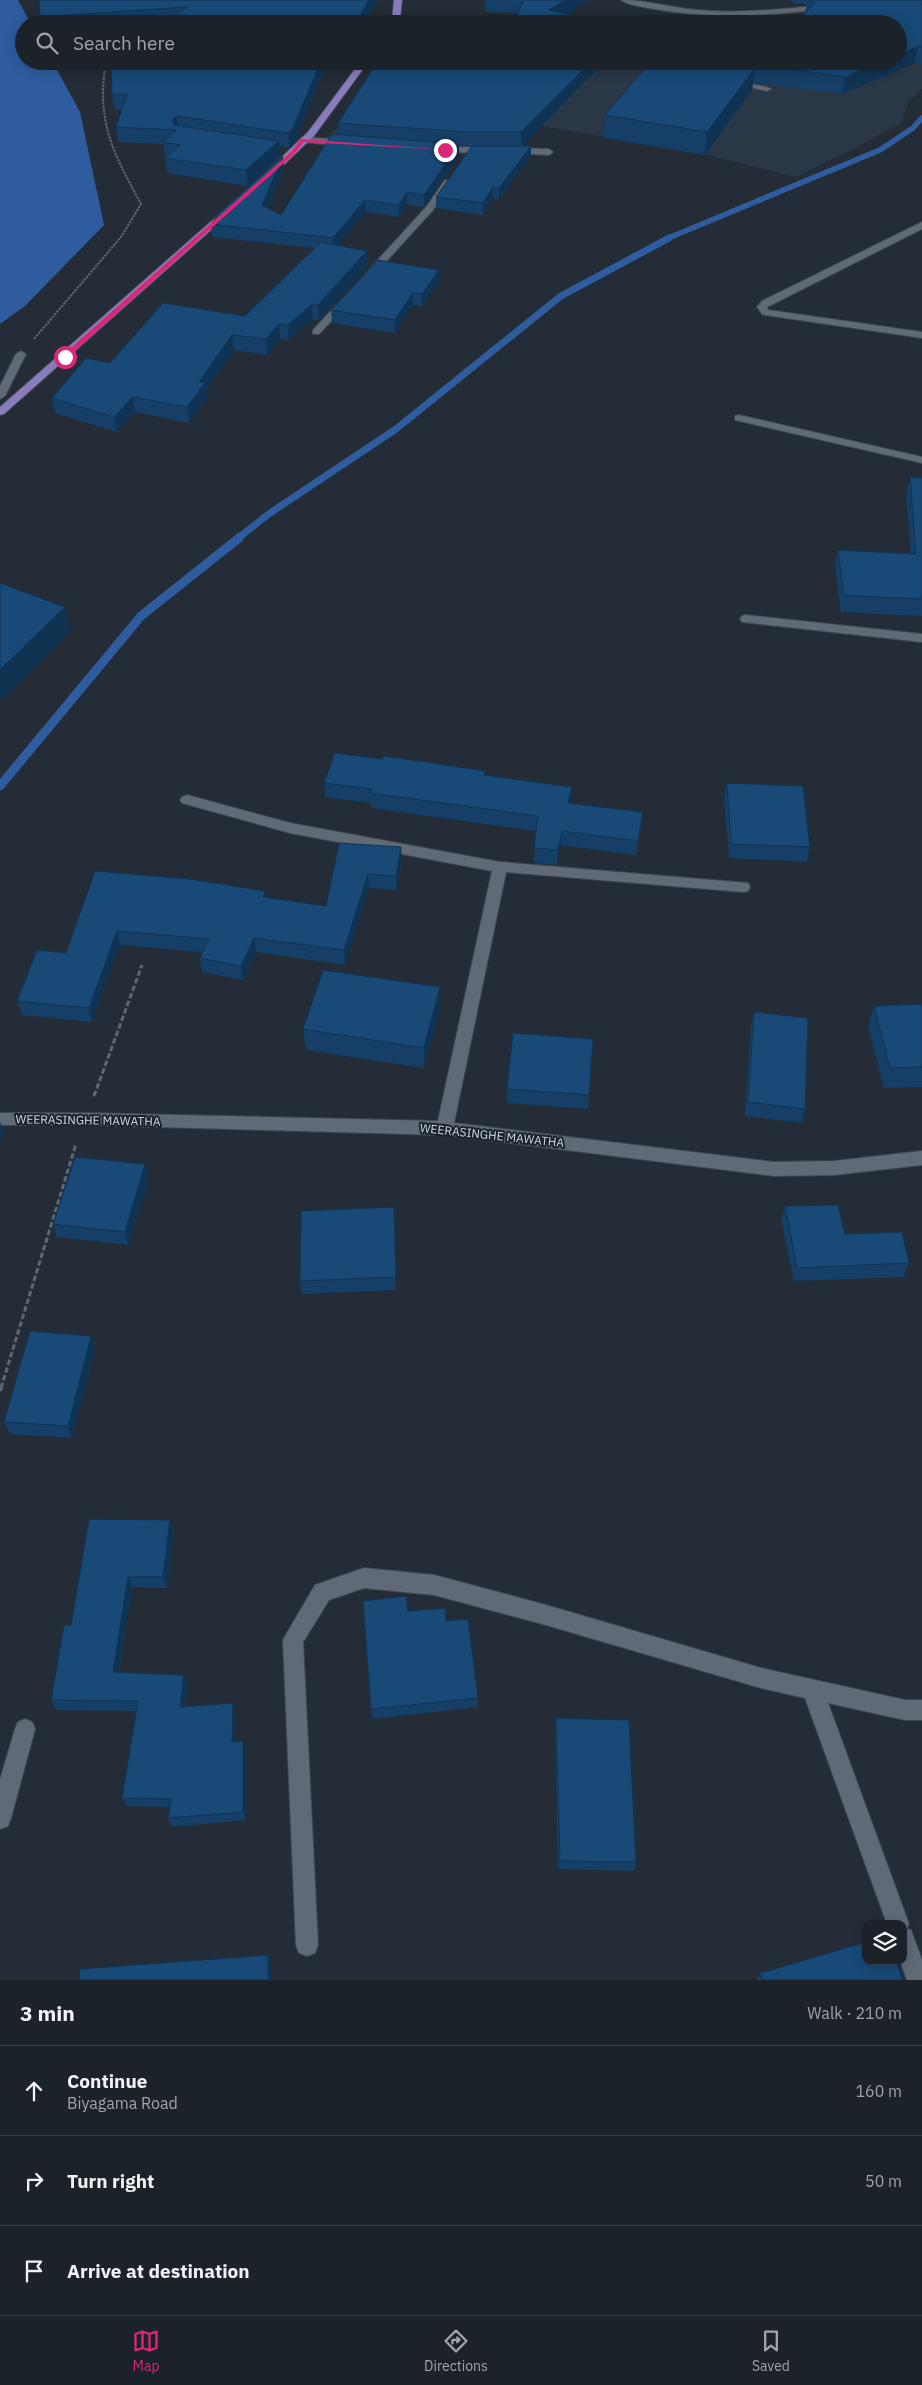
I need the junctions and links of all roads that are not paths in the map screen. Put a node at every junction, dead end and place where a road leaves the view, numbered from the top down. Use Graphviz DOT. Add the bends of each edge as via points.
graph roads {
  1 [pos="398,0"];
  2 [pos="625,0"];
  3 [pos="832,6"];
  4 [pos="395,15"];
  5 [pos="358,70"];
  6 [pos="675,70"];
  7 [pos="680,71"];
  8 [pos="728,81"];
  9 [pos="767,89"];
  10 [pos="303,140"];
  11 [pos="360,144"];
  12 [pos="426,149"];
  13 [pos="549,152"];
  14 [pos="452,176"];
  15 [pos="263,179"];
  16 [pos="234,206"];
  17 [pos="922,226"];
  18 [pos="316,332"];
  19 [pos="922,335"];
  20 [pos="21,354"];
  21 [pos="0,396"];
  22 [pos="0,412"];
  23 [pos="739,418"];
  24 [pos="922,460"];
  25 [pos="746,619"];
  26 [pos="922,638"];
  27 [pos="187,800"];
  28 [pos="500,866"];
  29 [pos="743,887"];
  30 [pos="0,1119"];
  31 [pos="446,1128"];
  32 [pos="922,1158"];
  33 [pos="813,1691"];
  34 [pos="922,1710"];
  35 [pos="25,1729"];
  36 [pos="0,1818"];
  37 [pos="897,1920"];
  38 [pos="307,1944"];
  39 [pos="907,1949"];
  40 [pos="918,1980"];
  1 -- 4 [label="main road"];
  2 -- 3 [label="street" via="653,8 763,14"];
  5 -- 10 [label="main road" via="311,134"];
  6 -- 7 [label="street"];
  8 -- 9 [label="street"];
  10 -- 11 [label="street"];
  10 -- 15 [label="main road" via="287,152"];
  12 -- 13 [label="street" via="465,156 498,150"];
  14 -- 18 [label="street" via="430,208"];
  16 -- 22 [label="main road"];
  17 -- 19 [label="street" via="762,307 765,312 810,320"];
  20 -- 21 [label="street"];
  23 -- 24 [label="street"];
  25 -- 26 [label="street"];
  27 -- 28 [label="street" via="290,828"];
  28 -- 29 [label="street"];
  28 -- 31 [label="street"];
  30 -- 31 [label="street, WEERASINGHE MAWATHA"];
  31 -- 32 [label="street, WEERASINGHE MAWATHA" via="774,1169 834,1168"];
  33 -- 34 [label="street" via="905,1710"];
  33 -- 37 [label="street"];
  33 -- 38 [label="street" via="434,1585 364,1578 322,1592 293,1640"];
  35 -- 36 [label="street"];
  39 -- 40 [label="street"];
}
